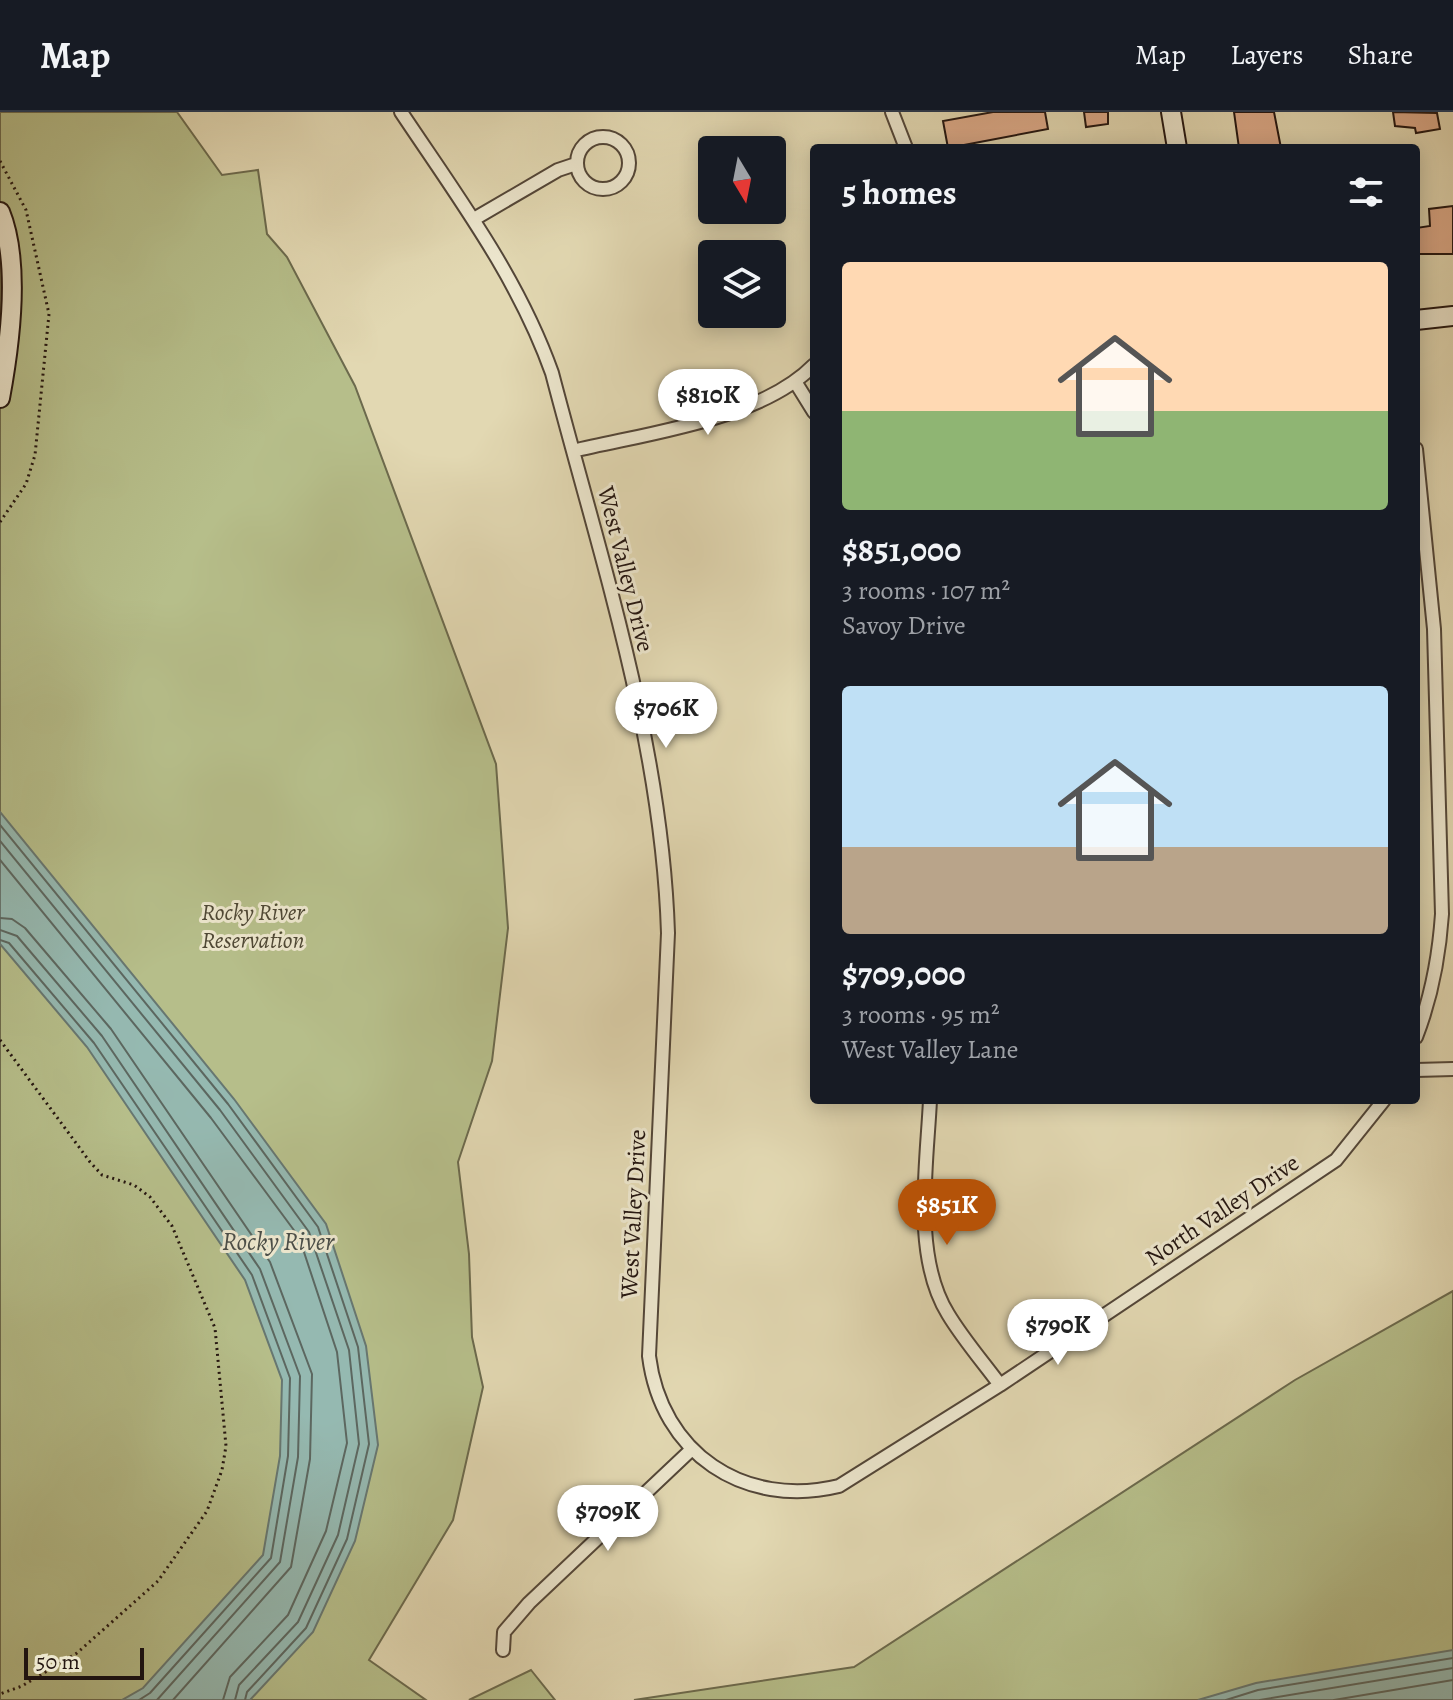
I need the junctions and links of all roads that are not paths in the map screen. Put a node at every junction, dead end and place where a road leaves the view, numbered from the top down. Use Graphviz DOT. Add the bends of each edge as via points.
graph roads {
  1 [pos="401,112"];
  2 [pos="892,112"];
  3 [pos="1171,112"];
  4 [pos="904,144"];
  5 [pos="1176,144"];
  6 [pos="576,164"];
  7 [pos="0,212"];
  8 [pos="474,219"];
  9 [pos="1453,316"];
  10 [pos="1420,320"];
  11 [pos="810,369"];
  12 [pos="796,383"];
  13 [pos="0,398"];
  14 [pos="810,406"];
  15 [pos="573,451"];
  16 [pos="1420,514"];
  17 [pos="1447,822"];
  18 [pos="1420,1027"];
  19 [pos="1453,1069"];
  20 [pos="1420,1070"];
  21 [pos="930,1104"];
  22 [pos="1381,1104"];
  23 [pos="1000,1385"];
  24 [pos="692,1449"];
  25 [pos="503,1650"];
  1 -- 8 [label="street, West Valley Drive"];
  2 -- 4 [label="street"];
  3 -- 5 [label="street"];
  6 -- 6 [label="street" via="582,180 597,189 621,182 629,167 620,144 604,137 582,148"];
  6 -- 8 [label="street"];
  7 -- 13 [label="street" via="7,228 10,285 9,348"];
  8 -- 15 [label="street, West Valley Drive" via="540,337"];
  9 -- 10 [label="street"];
  11 -- 12 [label="street"];
  12 -- 14 [label="street"];
  12 -- 15 [label="street" via="747,409"];
  15 -- 24 [label="street, West Valley Drive" via="644,731 666,874 668,933 649,1356 653,1390"];
  16 -- 17 [label="street"];
  17 -- 18 [label="street" via="1439,958"];
  19 -- 20 [label="street"];
  21 -- 23 [label="street" via="924,1220 934,1280 947,1312"];
  22 -- 23 [label="street, North Valley Drive" via="1336,1160"];
  23 -- 24 [label="street, North Valley Drive" via="839,1486 812,1493 733,1480"];
  24 -- 25 [label="street" via="529,1603 504,1632"];
}
